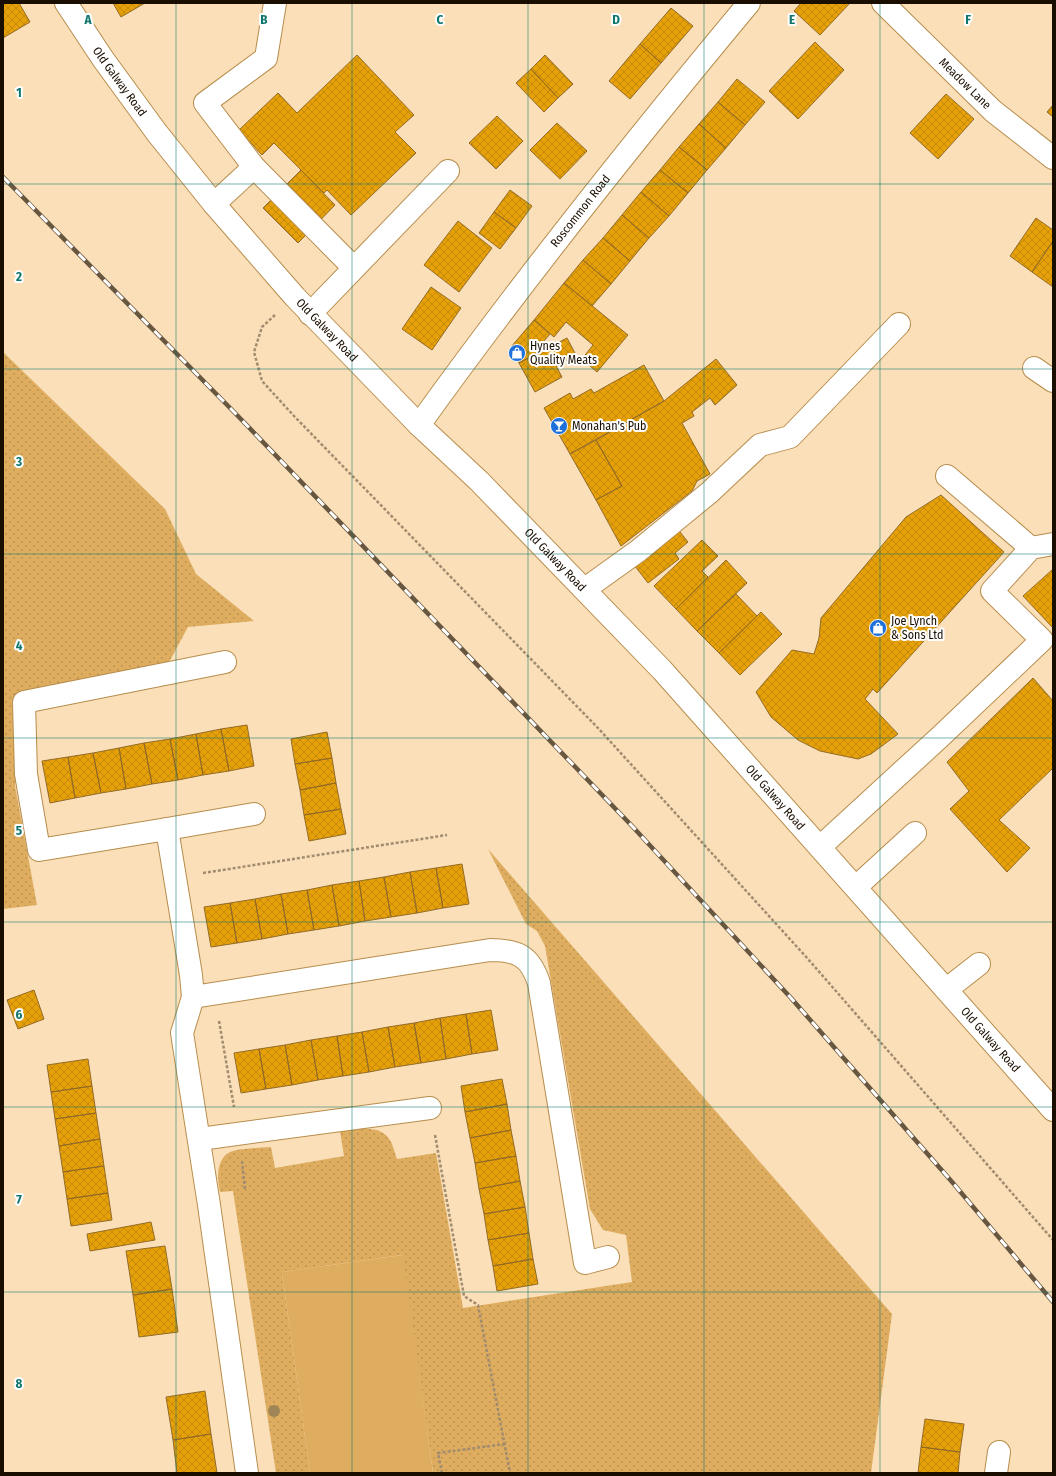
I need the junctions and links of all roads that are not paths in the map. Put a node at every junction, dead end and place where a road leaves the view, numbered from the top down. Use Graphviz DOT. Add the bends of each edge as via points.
graph roads {
  1 [pos="66,3"];
  2 [pos="276,3"];
  3 [pos="749,3"];
  4 [pos="883,3"];
  5 [pos="1053,158"];
  6 [pos="254,167"];
  7 [pos="448,171"];
  8 [pos="214,204"];
  9 [pos="354,268"];
  10 [pos="310,314"];
  11 [pos="899,324"];
  12 [pos="1034,368"];
  13 [pos="1053,381"];
  14 [pos="419,425"];
  15 [pos="947,476"];
  16 [pos="1053,544"];
  17 [pos="1031,548"];
  18 [pos="585,589"];
  19 [pos="225,662"];
  20 [pos="254,814"];
  21 [pos="167,829"];
  22 [pos="915,832"];
  23 [pos="820,847"];
  24 [pos="856,887"];
  25 [pos="979,964"];
  26 [pos="947,989"];
  27 [pos="193,997"];
  28 [pos="430,1108"];
  29 [pos="1053,1110"];
  30 [pos="200,1139"];
  31 [pos="608,1257"];
  32 [pos="247,1473"];
  1 -- 8 [label="main road, Old Galway Road" via="133,102"];
  2 -- 6 [label="main road" via="266,58 205,103"];
  3 -- 14 [label="main road, Roscommon Road" via="494,320"];
  4 -- 5 [label="main road, Meadow Lane" via="993,111"];
  6 -- 8 [label="main road"];
  6 -- 9 [label="main road"];
  7 -- 9 [label="main road"];
  8 -- 10 [label="main road, Old Galway Road"];
  9 -- 10 [label="main road"];
  10 -- 14 [label="main road, Old Galway Road"];
  11 -- 18 [label="main road" via="790,437 760,445 710,492 638,551"];
  12 -- 13 [label="main road"];
  14 -- 18 [label="main road, Old Galway Road" via="479,481"];
  15 -- 17 [label="main road"];
  16 -- 17 [label="main road"];
  17 -- 23 [label="main road" via="992,591 1042,640"];
  18 -- 23 [label="main road, Old Galway Road" via="662,670"];
  19 -- 21 [label="main road" via="24,702 26,774 39,850"];
  20 -- 21 [label="main road"];
  21 -- 27 [label="main road"];
  22 -- 24 [label="main road"];
  23 -- 24 [label="main road, Old Galway Road"];
  24 -- 26 [label="main road, Old Galway Road"];
  25 -- 26 [label="main road"];
  26 -- 29 [label="main road, Old Galway Road"];
  27 -- 30 [label="main road" via="182,1034"];
  27 -- 31 [label="main road" via="490,950 503,950 530,962 539,983 585,1263"];
  28 -- 30 [label="main road"];
  30 -- 32 [label="main road"];
}
